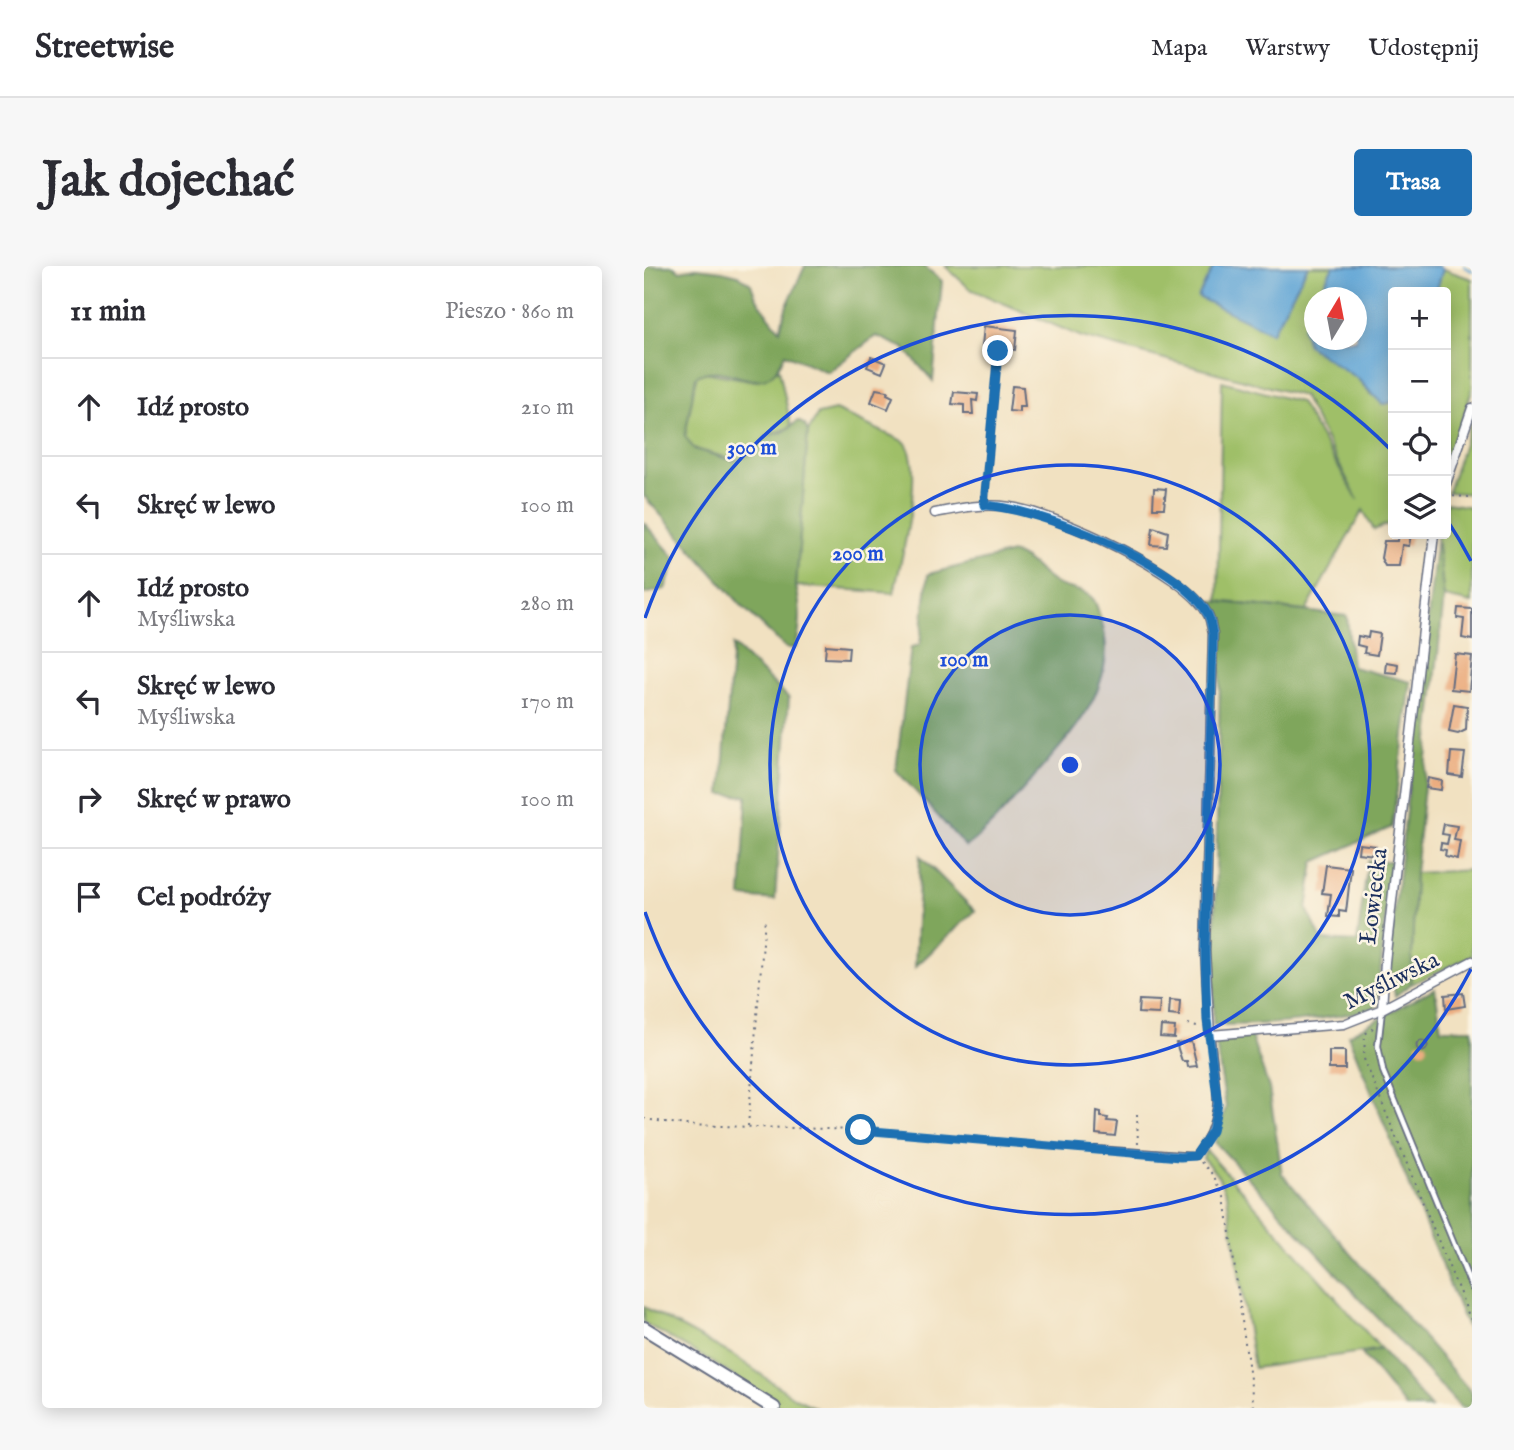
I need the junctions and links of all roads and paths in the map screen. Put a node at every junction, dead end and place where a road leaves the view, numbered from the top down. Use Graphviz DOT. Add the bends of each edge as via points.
graph roads {
  1 [pos="998,351"];
  2 [pos="1472,408"];
  3 [pos="1449,476"];
  4 [pos="1451,496"];
  5 [pos="1472,497"];
  6 [pos="984,505"];
  7 [pos="935,513"];
  8 [pos="1433,539"];
  9 [pos="765,918"];
  10 [pos="1472,961"];
  11 [pos="1382,1009"];
  12 [pos="1375,1027"];
  13 [pos="1210,1035"];
  14 [pos="1137,1114"];
  15 [pos="644,1119"];
  16 [pos="748,1126"];
  17 [pos="1096,1149"];
  18 [pos="1138,1152"];
  19 [pos="1195,1156"];
  20 [pos="1472,1288"];
  21 [pos="1472,1323"];
  22 [pos="644,1328"];
  23 [pos="774,1408"];
  24 [pos="1254,1408"];
  1 -- 6 [label="lane"];
  2 -- 3 [label="street"];
  4 -- 5 [label="path"];
  6 -- 7 [label="street"];
  6 -- 13 [label="street" via="1012,507 1094,536 1179,584 1208,614 1213,634 1205,951"];
  8 -- 11 [label="street, Łowiecka"];
  9 -- 16 [label="path"];
  10 -- 11 [label="street, Myśliwska"];
  11 -- 13 [label="street, Myśliwska" via="1320,1028"];
  11 -- 20 [label="lane, Łowiecka" via="1378,1046 1383,1070"];
  12 -- 21 [label="path" via="1365,1034 1364,1059"];
  13 -- 19 [label="lane" via="1217,1112 1212,1131"];
  14 -- 18 [label="path"];
  15 -- 16 [label="path"];
  16 -- 17 [label="path" via="898,1132"];
  17 -- 18 [label="lane"];
  18 -- 19 [label="lane"];
  19 -- 24 [label="path" via="1213,1175 1224,1197"];
  22 -- 23 [label="main road"];
}
